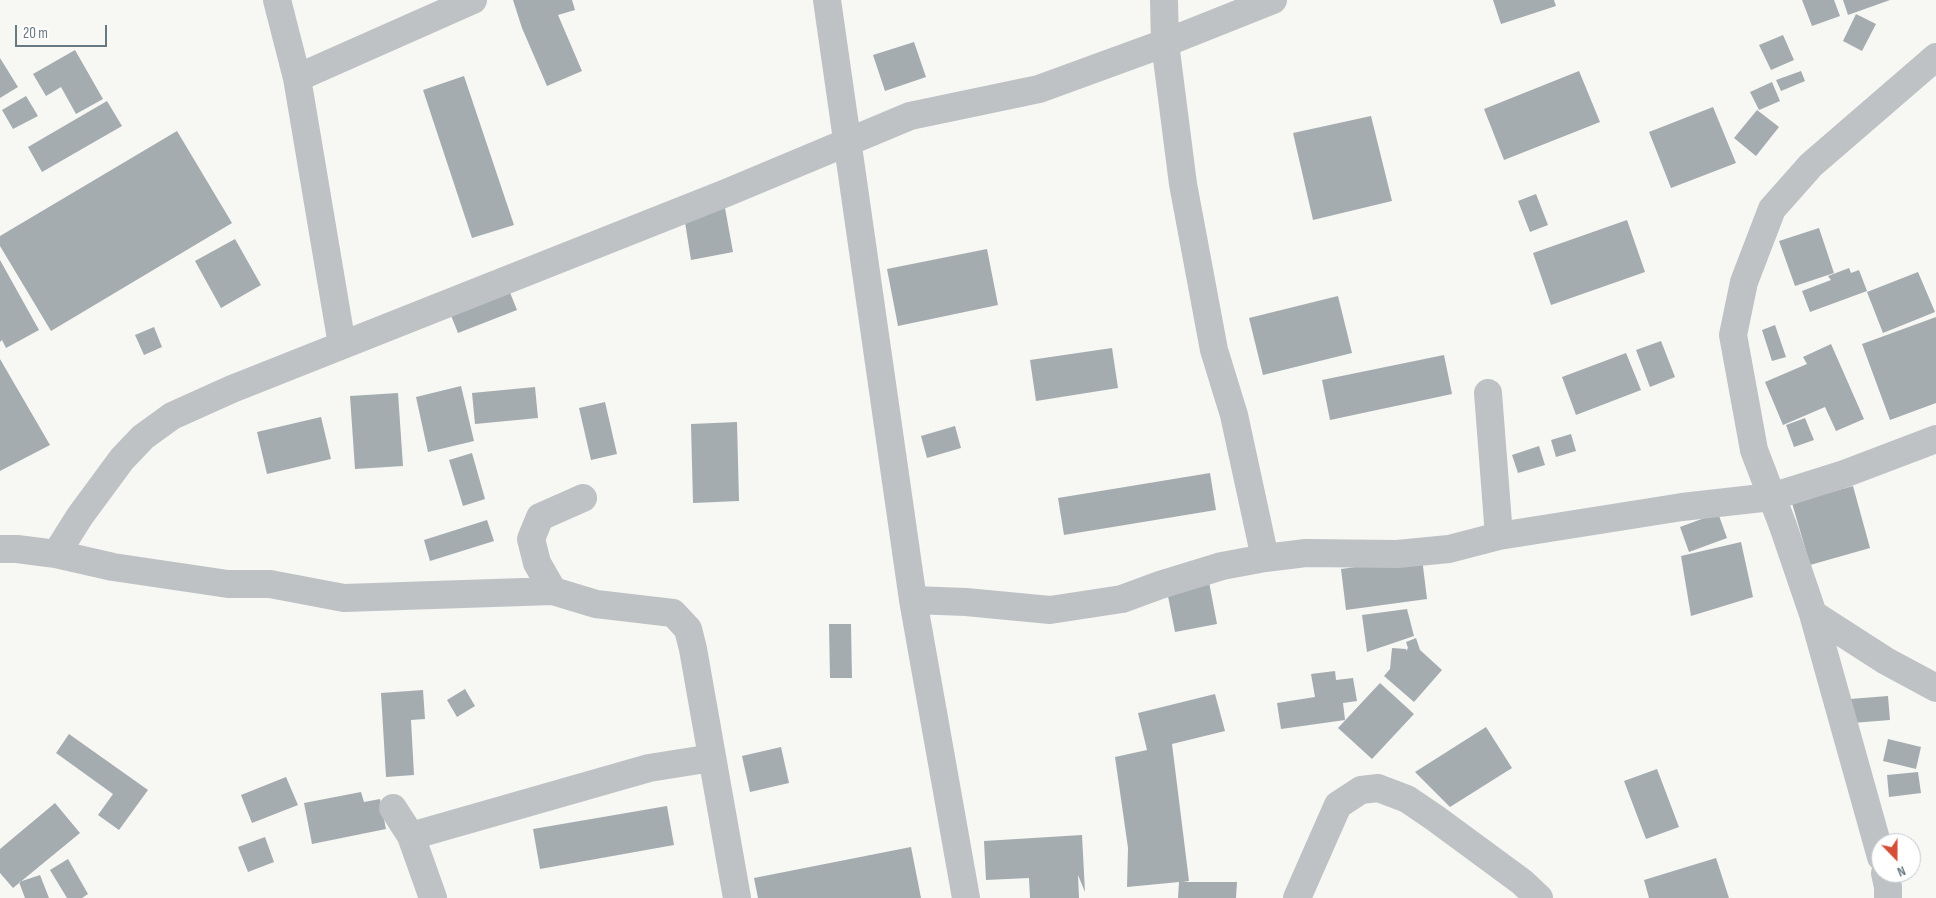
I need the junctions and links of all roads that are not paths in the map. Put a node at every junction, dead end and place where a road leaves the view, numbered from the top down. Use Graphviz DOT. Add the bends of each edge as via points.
graph roads {
  1 [pos="278,0"];
  2 [pos="473,0"];
  3 [pos="827,0"];
  4 [pos="1164,0"];
  5 [pos="1273,0"];
  6 [pos="1165,43"];
  7 [pos="1936,57"];
  8 [pos="297,78"];
  9 [pos="848,142"];
  10 [pos="342,345"];
  11 [pos="1488,393"];
  12 [pos="1936,438"];
  13 [pos="1771,497"];
  14 [pos="583,498"];
  15 [pos="1499,536"];
  16 [pos="0,549"];
  17 [pos="56,554"];
  18 [pos="1265,558"];
  19 [pos="553,591"];
  20 [pos="913,600"];
  21 [pos="1813,614"];
  22 [pos="1936,688"];
  23 [pos="712,758"];
  24 [pos="393,808"];
  25 [pos="1875,833"];
  26 [pos="411,836"];
  27 [pos="1887,883"];
  28 [pos="433,898"];
  29 [pos="738,898"];
  30 [pos="966,898"];
  31 [pos="1297,898"];
  32 [pos="1539,898"];
  33 [pos="1888,898"];
  1 -- 8 [label="street"];
  2 -- 8 [label="street"];
  3 -- 9 [label="street"];
  4 -- 6 [label="street"];
  5 -- 6 [label="street"];
  6 -- 9 [label="street" via="1038,89 910,116"];
  6 -- 18 [label="street" via="1183,184 1212,341 1234,415"];
  7 -- 13 [label="street" via="1811,165 1772,209 1744,282 1733,335 1754,450"];
  8 -- 10 [label="street"];
  9 -- 10 [label="street" via="726,194"];
  9 -- 20 [label="street"];
  10 -- 17 [label="street" via="172,416 143,437 122,459"];
  11 -- 15 [label="street"];
  12 -- 13 [label="street" via="1844,474"];
  13 -- 15 [label="street" via="1682,507"];
  13 -- 21 [label="street"];
  14 -- 19 [label="street" via="540,517 531,539 536,563"];
  15 -- 18 [label="street" via="1449,549 1397,554 1306,553"];
  16 -- 17 [label="street" via="17,548"];
  17 -- 19 [label="street" via="228,584 270,584 344,598"];
  18 -- 20 [label="street" via="1222,566 1122,599 1050,610"];
  19 -- 23 [label="street" via="596,604 673,613 678,618 688,629 694,648"];
  20 -- 30 [label="street"];
  21 -- 22 [label="street" via="1886,661"];
  21 -- 25 [label="street"];
  23 -- 26 [label="street" via="649,768"];
  23 -- 29 [label="street"];
  24 -- 26 [label="street"];
  26 -- 28 [label="street"];
  27 -- 33 [label="street"];
  31 -- 32 [label="street" via="1338,804 1362,790 1378,788 1407,799 1435,818"];
}
